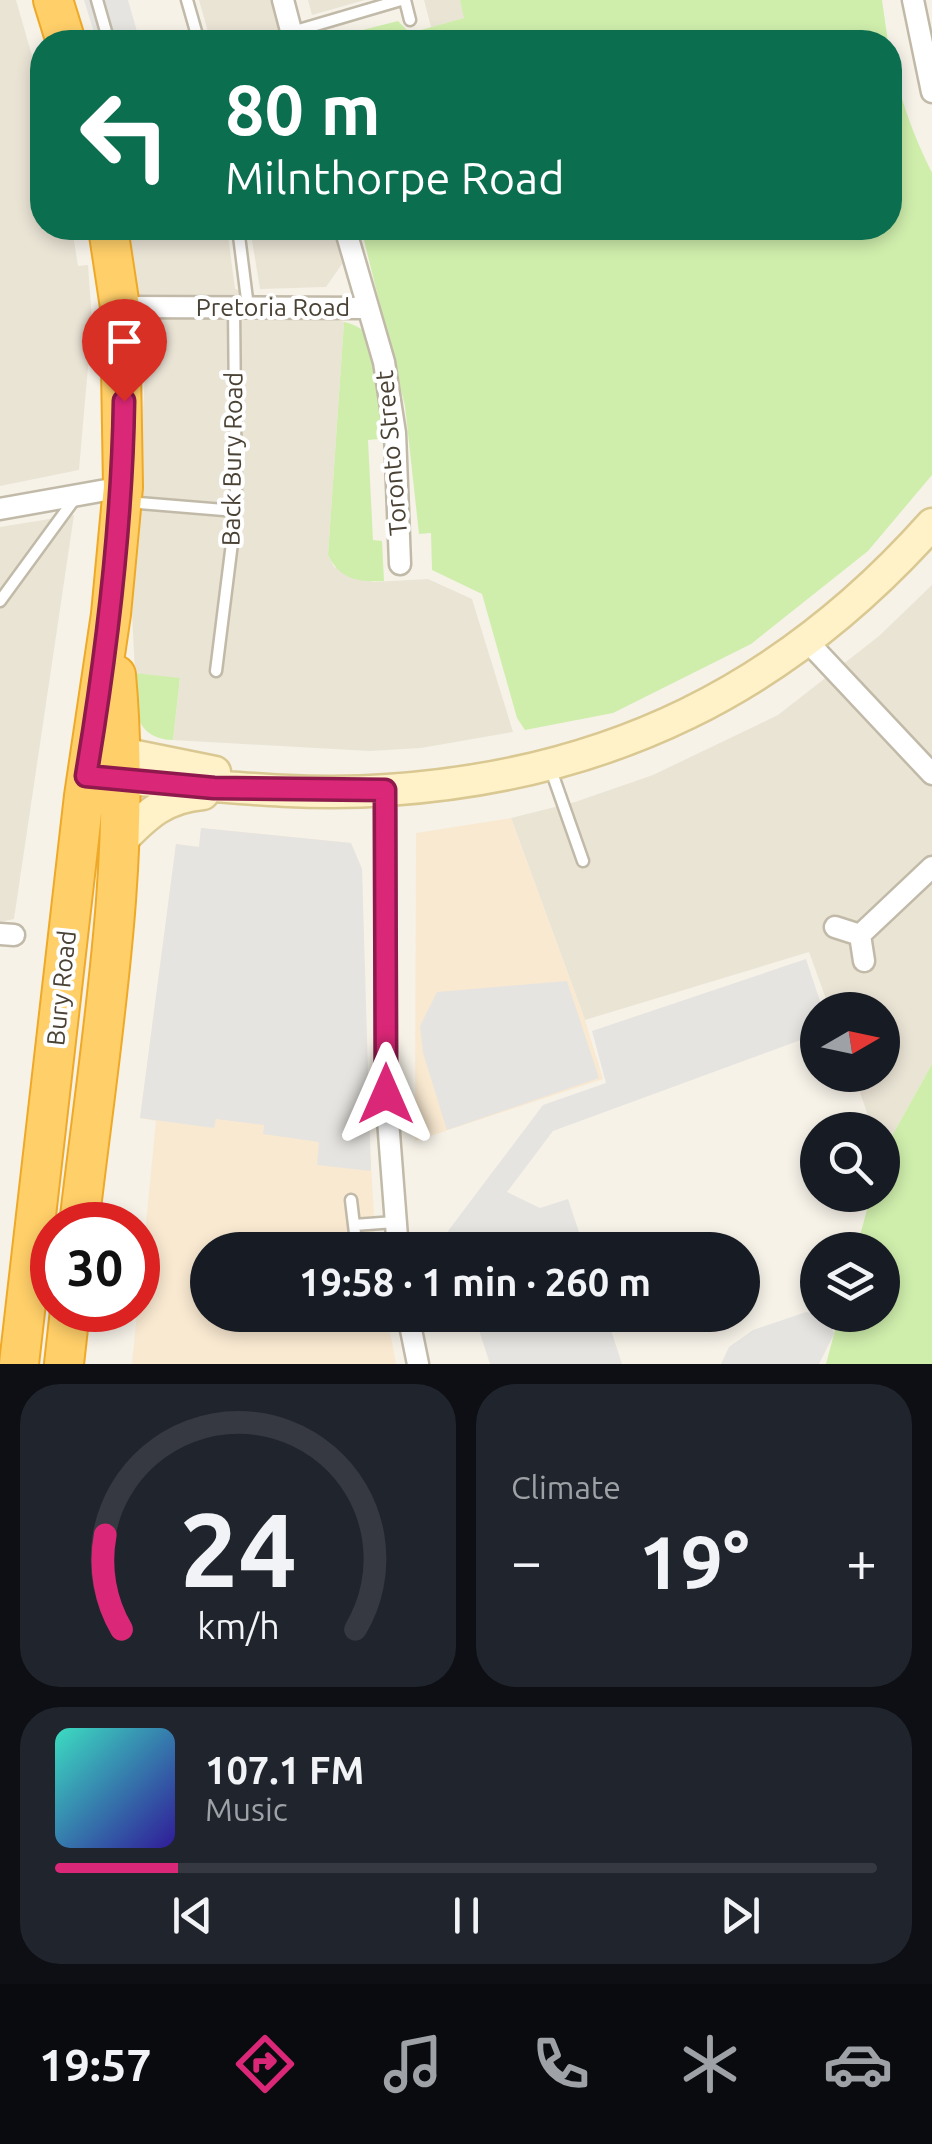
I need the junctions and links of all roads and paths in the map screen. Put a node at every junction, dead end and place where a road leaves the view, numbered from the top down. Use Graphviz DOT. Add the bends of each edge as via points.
graph roads {
  1 [pos="53,0"];
  2 [pos="98,0"];
  3 [pos="187,0"];
  4 [pos="283,0"];
  5 [pos="403,0"];
  6 [pos="913,0"];
  7 [pos="410,20"];
  8 [pos="62,30"];
  9 [pos="107,30"];
  10 [pos="196,30"];
  11 [pos="291,30"];
  12 [pos="316,30"];
  13 [pos="932,92"];
  14 [pos="110,240"];
  15 [pos="238,240"];
  16 [pos="348,240"];
  17 [pos="120,307"];
  18 [pos="241,307"];
  19 [pos="367,308"];
  20 [pos="80,493"];
  21 [pos="122,494"];
  22 [pos="0,509"];
  23 [pos="236,512"];
  24 [pos="932,524"];
  25 [pos="400,564"];
  26 [pos="0,601"];
  27 [pos="806,640"];
  28 [pos="216,671"];
  29 [pos="549,764"];
  30 [pos="104,769"];
  31 [pos="932,774"];
  32 [pos="265,789"];
  33 [pos="385,790"];
  34 [pos="122,842"];
  35 [pos="583,861"];
  36 [pos="932,867"];
  37 [pos="834,927"];
  38 [pos="860,935"];
  39 [pos="864,961"];
  40 [pos="351,1200"];
  41 [pos="82,1202"];
  42 [pos="395,1222"];
  43 [pos="354,1224"];
  44 [pos="355,1232"];
  45 [pos="396,1232"];
  46 [pos="411,1332"];
  47 [pos="41,1342"];
  48 [pos="418,1364"];
  1 -- 8 [label="highway"];
  2 -- 9 [label="lane"];
  3 -- 10 [label="lane"];
  4 -- 11 [label="street"];
  5 -- 7 [label="lane"];
  5 -- 12 [label="lane"];
  6 -- 13 [label="street"];
  14 -- 17 [label="highway, Bury Road"];
  15 -- 18 [label="lane, Back Bury Road"];
  16 -- 19 [label="street, Toronto Street"];
  17 -- 18 [label="street, Pretoria Road"];
  17 -- 21 [label="highway, Bury Road"];
  18 -- 19 [label="street, Pretoria Road"];
  18 -- 23 [label="lane, Back Bury Road"];
  19 -- 25 [label="street, Toronto Street" via="395,433"];
  20 -- 21 [label="street"];
  20 -- 22 [label="street"];
  20 -- 26 [label="lane"];
  21 -- 23 [label="lane"];
  21 -- 30 [label="highway, Bury Road"];
  23 -- 28 [label="lane, Back Bury Road"];
  24 -- 27 [label="street"];
  27 -- 29 [label="street" via="691,715 606,750"];
  27 -- 31 [label="street"];
  29 -- 33 [label="street"];
  29 -- 35 [label="lane"];
  30 -- 32 [label="street" via="214,788"];
  30 -- 34 [label="highway, Bury Road"];
  30 -- 47 [label="highway, Bury Road"];
  32 -- 33 [label="street"];
  32 -- 34 [label="street" via="181,796 149,812"];
  33 -- 42 [label="street" via="386,1094"];
  34 -- 41 [label="highway, Bury Road"];
  36 -- 38 [label="street"];
  37 -- 38 [label="street"];
  38 -- 39 [label="street"];
  40 -- 43 [label="lane"];
  42 -- 43 [label="lane"];
  42 -- 45 [label="street"];
  43 -- 44 [label="lane"];
  46 -- 48 [label="street"];
}
